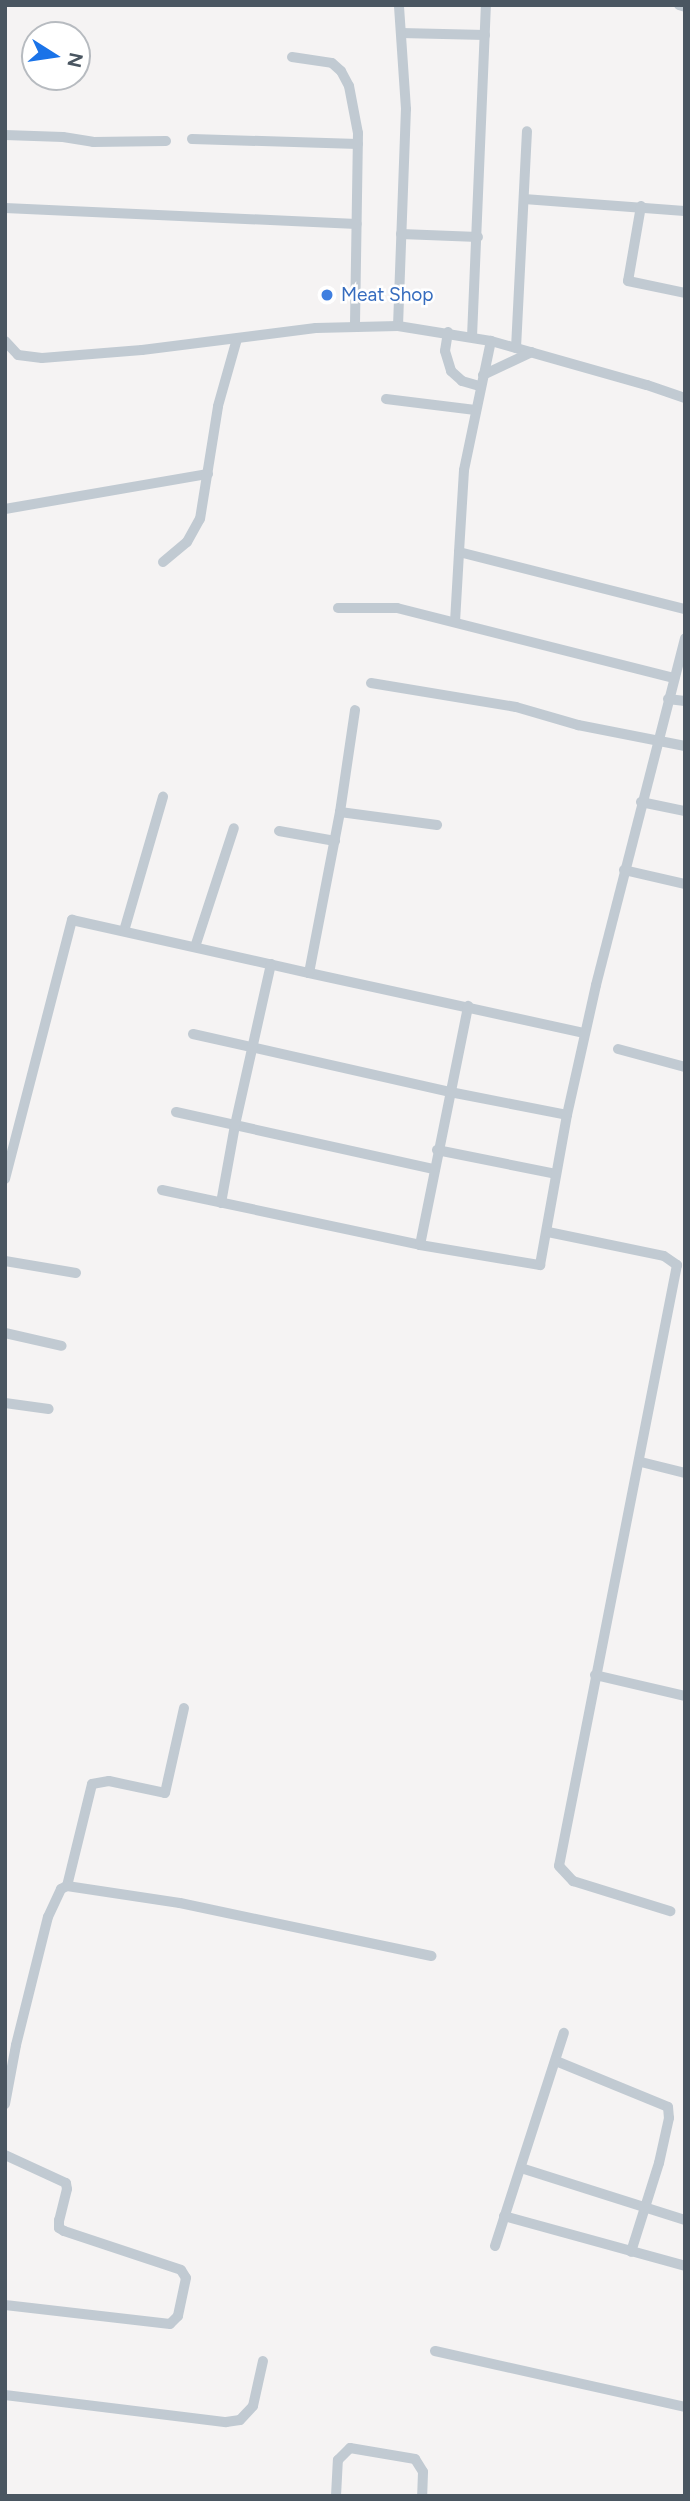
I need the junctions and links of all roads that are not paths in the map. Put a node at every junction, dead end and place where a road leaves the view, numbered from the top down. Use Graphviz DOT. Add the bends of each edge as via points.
graph roads {
  1 [pos="399,5"];
  2 [pos="486,5"];
  3 [pos="679,5"];
  4 [pos="685,7"];
  5 [pos="401,33"];
  6 [pos="485,35"];
  7 [pos="292,57"];
  8 [pos="527,131"];
  9 [pos="5,135"];
  10 [pos="192,138"];
  11 [pos="166,141"];
  12 [pos="358,144"];
  13 [pos="524,199"];
  14 [pos="641,206"];
  15 [pos="5,208"];
  16 [pos="685,211"];
  17 [pos="358,224"];
  18 [pos="401,234"];
  19 [pos="478,237"];
  20 [pos="685,293"];
  21 [pos="355,325"];
  22 [pos="398,326"];
  23 [pos="448,332"];
  24 [pos="472,337"];
  25 [pos="237,339"];
  26 [pos="5,341"];
  27 [pos="491,341"];
  28 [pos="516,348"];
  29 [pos="532,352"];
  30 [pos="481,380"];
  31 [pos="685,398"];
  32 [pos="386,399"];
  33 [pos="475,410"];
  34 [pos="208,474"];
  35 [pos="5,509"];
  36 [pos="459,552"];
  37 [pos="163,562"];
  38 [pos="338,608"];
  39 [pos="685,610"];
  40 [pos="455,622"];
  41 [pos="685,638"];
  42 [pos="674,678"];
  43 [pos="371,683"];
  44 [pos="668,699"];
  45 [pos="685,701"];
  46 [pos="355,710"];
  47 [pos="657,742"];
  48 [pos="685,746"];
  49 [pos="163,797"];
  50 [pos="641,802"];
  51 [pos="340,811"];
  52 [pos="685,811"];
  53 [pos="438,825"];
  54 [pos="234,828"];
  55 [pos="279,831"];
  56 [pos="335,841"];
  57 [pos="624,870"];
  58 [pos="685,884"];
  59 [pos="124,931"];
  60 [pos="195,947"];
  61 [pos="271,964"];
  62 [pos="309,973"];
  63 [pos="468,1006"];
  64 [pos="585,1033"];
  65 [pos="193,1034"];
  66 [pos="253,1046"];
  67 [pos="618,1049"];
  68 [pos="685,1068"];
  69 [pos="450,1092"];
  70 [pos="176,1112"];
  71 [pos="567,1115"];
  72 [pos="235,1125"];
  73 [pos="438,1150"];
  74 [pos="433,1169"];
  75 [pos="556,1174"];
  76 [pos="5,1180"];
  77 [pos="162,1190"];
  78 [pos="221,1203"];
  79 [pos="548,1232"];
  80 [pos="420,1245"];
  81 [pos="5,1261"];
  82 [pos="76,1273"];
  83 [pos="5,1333"];
  84 [pos="62,1346"];
  85 [pos="5,1403"];
  86 [pos="49,1409"];
  87 [pos="640,1462"];
  88 [pos="685,1473"];
  89 [pos="595,1675"];
  90 [pos="685,1696"];
  91 [pos="184,1708"];
  92 [pos="66,1885"];
  93 [pos="670,1911"];
  94 [pos="430,1956"];
  95 [pos="564,2033"];
  96 [pos="10,2043"];
  97 [pos="556,2061"];
  98 [pos="5,2104"];
  99 [pos="5,2155"];
  100 [pos="521,2168"];
  101 [pos="644,2207"];
  102 [pos="504,2216"];
  103 [pos="685,2220"];
  104 [pos="495,2246"];
  105 [pos="631,2252"];
  106 [pos="685,2266"];
  107 [pos="5,2305"];
  108 [pos="435,2351"];
  109 [pos="263,2361"];
  110 [pos="5,2395"];
  111 [pos="685,2407"];
  112 [pos="336,2496"];
  113 [pos="422,2496"];
  1 -- 5 [label="street"];
  2 -- 6 [label="street"];
  3 -- 4 [label="street"];
  5 -- 6 [label="street"];
  5 -- 18 [label="street" via="406,109"];
  6 -- 19 [label="street"];
  7 -- 12 [label="street" via="332,63 341,71 349,86"];
  8 -- 13 [label="street"];
  9 -- 11 [label="street" via="93,142"];
  10 -- 12 [label="street"];
  12 -- 17 [label="street"];
  13 -- 14 [label="street"];
  13 -- 28 [label="street"];
  14 -- 16 [label="street"];
  14 -- 20 [label="street" via="628,281"];
  15 -- 17 [label="street"];
  17 -- 21 [label="street"];
  18 -- 19 [label="street"];
  18 -- 22 [label="street"];
  19 -- 24 [label="street"];
  21 -- 22 [label="street"];
  21 -- 25 [label="street"];
  22 -- 23 [label="street"];
  23 -- 24 [label="street"];
  23 -- 30 [label="street" via="445,351 451,371 462,381"];
  24 -- 27 [label="street"];
  25 -- 26 [label="street" via="43,358 18,355"];
  25 -- 34 [label="street" via="218,405"];
  27 -- 28 [label="street"];
  27 -- 30 [label="street"];
  28 -- 29 [label="street"];
  29 -- 30 [label="street"];
  29 -- 31 [label="street"];
  30 -- 33 [label="street"];
  32 -- 33 [label="street"];
  33 -- 36 [label="street" via="462,489"];
  34 -- 35 [label="street"];
  34 -- 37 [label="street" via="198,525"];
  36 -- 39 [label="street"];
  36 -- 40 [label="street"];
  38 -- 40 [label="street" via="397,608"];
  40 -- 42 [label="street"];
  41 -- 42 [label="street"];
  42 -- 44 [label="street"];
  43 -- 47 [label="street" via="516,707"];
  44 -- 45 [label="street"];
  44 -- 47 [label="street"];
  46 -- 51 [label="street"];
  47 -- 48 [label="street"];
  47 -- 50 [label="street"];
  49 -- 59 [label="street"];
  50 -- 52 [label="street"];
  50 -- 57 [label="street"];
  51 -- 53 [label="street"];
  51 -- 56 [label="street"];
  54 -- 60 [label="street"];
  55 -- 56 [label="street"];
  56 -- 62 [label="street"];
  57 -- 58 [label="street"];
  57 -- 64 [label="street"];
  59 -- 60 [label="street"];
  59 -- 76 [label="street" via="72,919"];
  60 -- 61 [label="street"];
  61 -- 62 [label="street"];
  61 -- 66 [label="street"];
  62 -- 63 [label="street"];
  63 -- 64 [label="street"];
  63 -- 69 [label="street"];
  64 -- 71 [label="street"];
  65 -- 66 [label="street"];
  66 -- 69 [label="street"];
  66 -- 72 [label="street"];
  67 -- 68 [label="street"];
  69 -- 71 [label="street"];
  69 -- 73 [label="street"];
  70 -- 72 [label="street"];
  71 -- 75 [label="street"];
  72 -- 74 [label="street"];
  72 -- 78 [label="street"];
  73 -- 74 [label="street"];
  73 -- 75 [label="street"];
  74 -- 80 [label="street"];
  75 -- 79 [label="street"];
  77 -- 78 [label="street"];
  78 -- 80 [label="street"];
  79 -- 80 [label="street" via="542,1261 534,1266"];
  79 -- 87 [label="street" via="664,1256 677,1265"];
  81 -- 82 [label="street"];
  83 -- 84 [label="street"];
  85 -- 86 [label="street"];
  87 -- 88 [label="street"];
  87 -- 89 [label="street"];
  89 -- 90 [label="street"];
  89 -- 93 [label="street" via="559,1866 573,1881"];
  91 -- 92 [label="street" via="165,1793 109,1781 92,1784"];
  92 -- 94 [label="street" via="180,1903"];
  92 -- 96 [label="street" via="48,1917"];
  95 -- 97 [label="street"];
  96 -- 98 [label="street"];
  97 -- 100 [label="street"];
  97 -- 101 [label="street" via="667,2107 669,2118 659,2163"];
  99 -- 107 [label="street" via="66,2183 59,2228 181,2270 186,2278 178,2316 170,2324"];
  100 -- 101 [label="street"];
  100 -- 102 [label="street"];
  101 -- 103 [label="street"];
  101 -- 105 [label="street"];
  102 -- 104 [label="street"];
  102 -- 105 [label="street"];
  105 -- 106 [label="street"];
  108 -- 111 [label="street"];
  109 -- 110 [label="street" via="253,2406 240,2420 226,2422"];
  112 -- 113 [label="street" via="338,2459 350,2448 415,2459 423,2472"];
}
